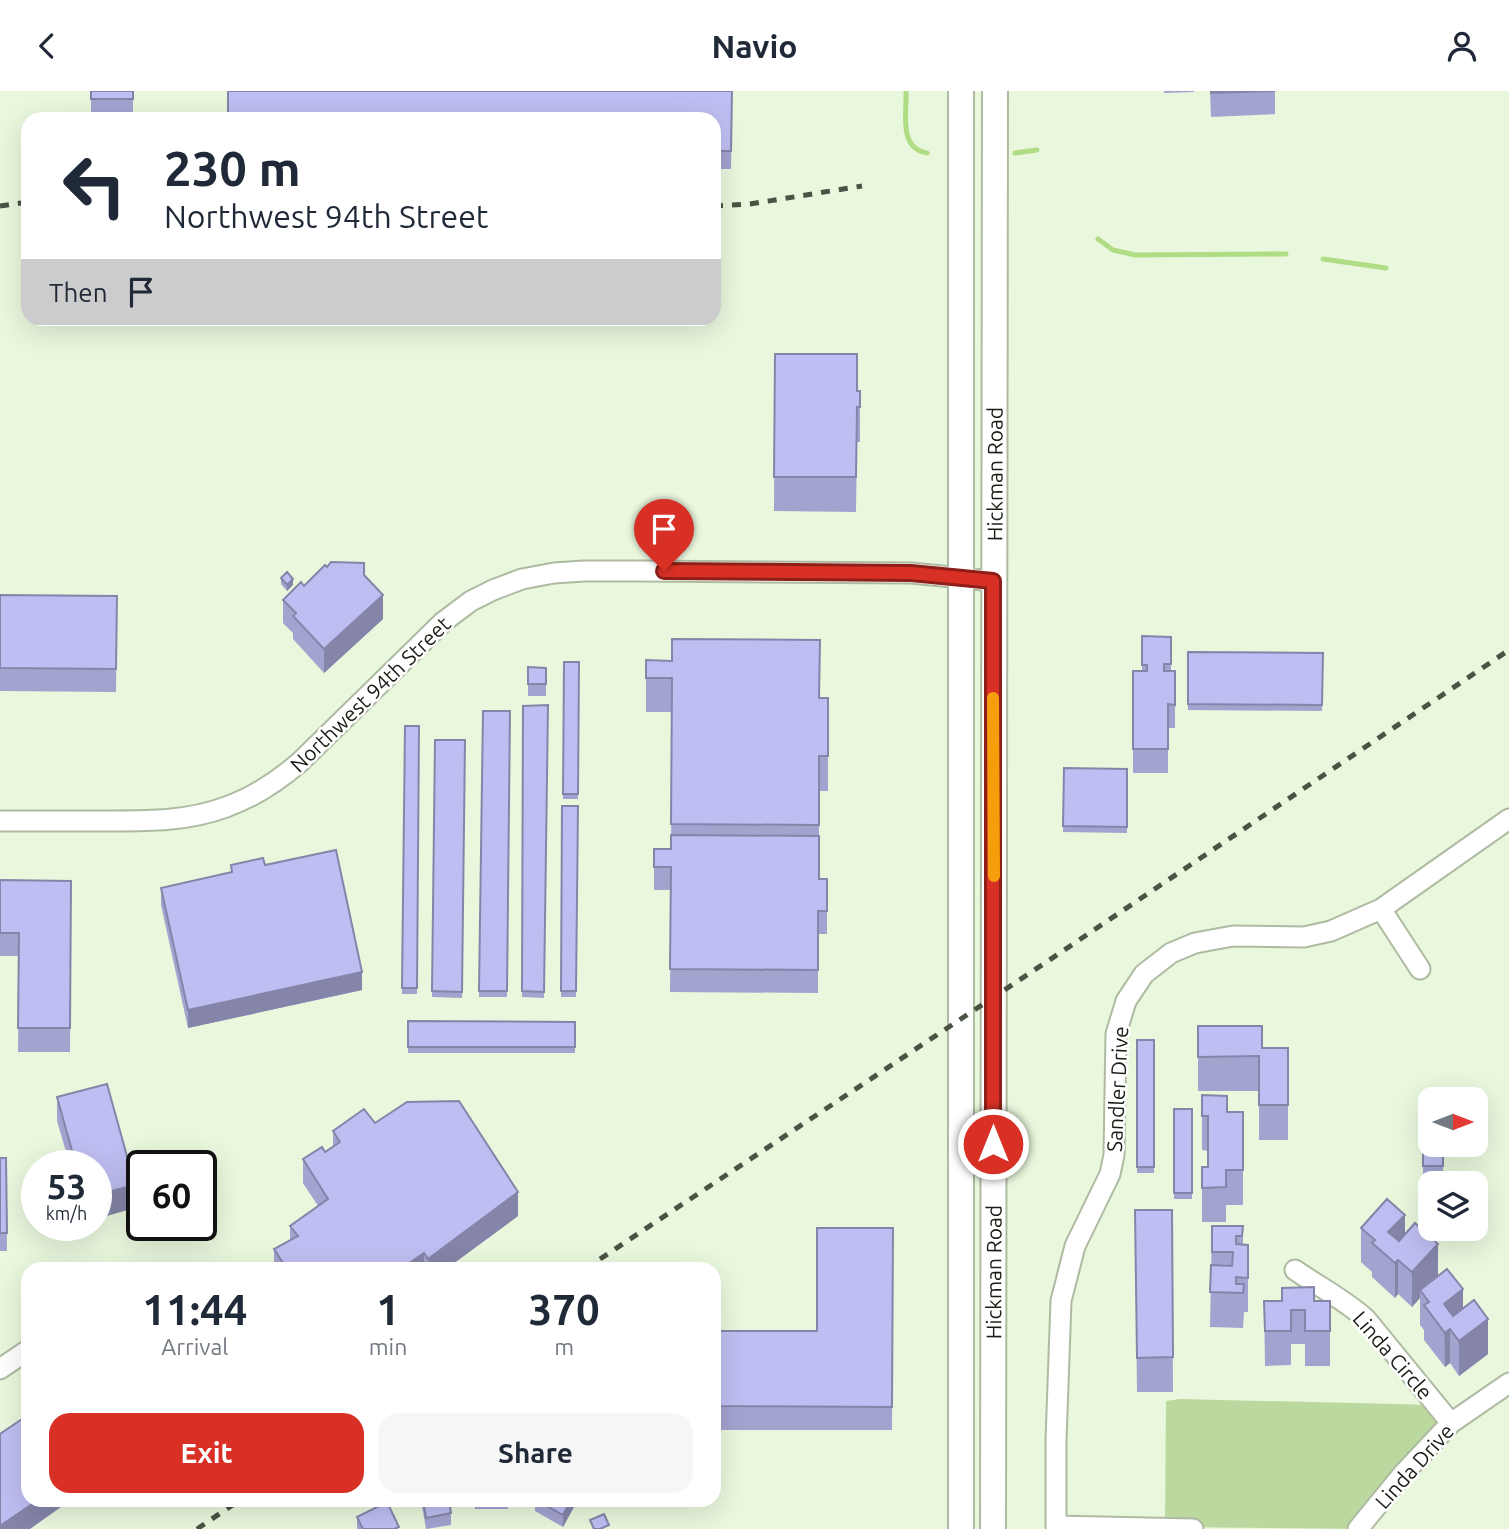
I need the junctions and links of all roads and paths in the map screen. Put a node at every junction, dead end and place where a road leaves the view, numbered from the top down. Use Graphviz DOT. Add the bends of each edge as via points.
graph roads {
  1 [pos="961,91"];
  2 [pos="995,91"];
  3 [pos="961,578"];
  4 [pos="993,581"];
  5 [pos="1509,819"];
  6 [pos="0,821"];
  7 [pos="1381,909"];
  8 [pos="1420,969"];
  9 [pos="1295,1270"];
  10 [pos="21,1355"];
  11 [pos="0,1369"];
  12 [pos="1509,1384"];
  13 [pos="1451,1423"];
  14 [pos="961,1529"];
  15 [pos="993,1529"];
  16 [pos="1193,1529"];
  17 [pos="1358,1529"];
  1 -- 3 [label="main road, Hickman Road"];
  2 -- 4 [label="main road, Hickman Road"];
  3 -- 4 [label="street, Northwest 94th Street"];
  3 -- 6 [label="street, Northwest 94th Street" via="911,573 584,571 522,579 471,601 443,622 289,770 227,807 164,820"];
  3 -- 14 [label="main road, Hickman Road"];
  4 -- 15 [label="main road, Hickman Road"];
  5 -- 7 [label="street, Sandler Drive"];
  7 -- 8 [label="street"];
  7 -- 16 [label="street, Sandler Drive" via="1331,932 1304,937 1233,936 1171,953 1144,974 1126,1002 1116,1034 1115,1155 1111,1174 1075,1246 1061,1301 1056,1525"];
  9 -- 13 [label="street, Linda Circle" via="1353,1306"];
  10 -- 11 [label="street"];
  12 -- 13 [label="street, Linda Drive"];
  13 -- 17 [label="street, Linda Drive"];
}
